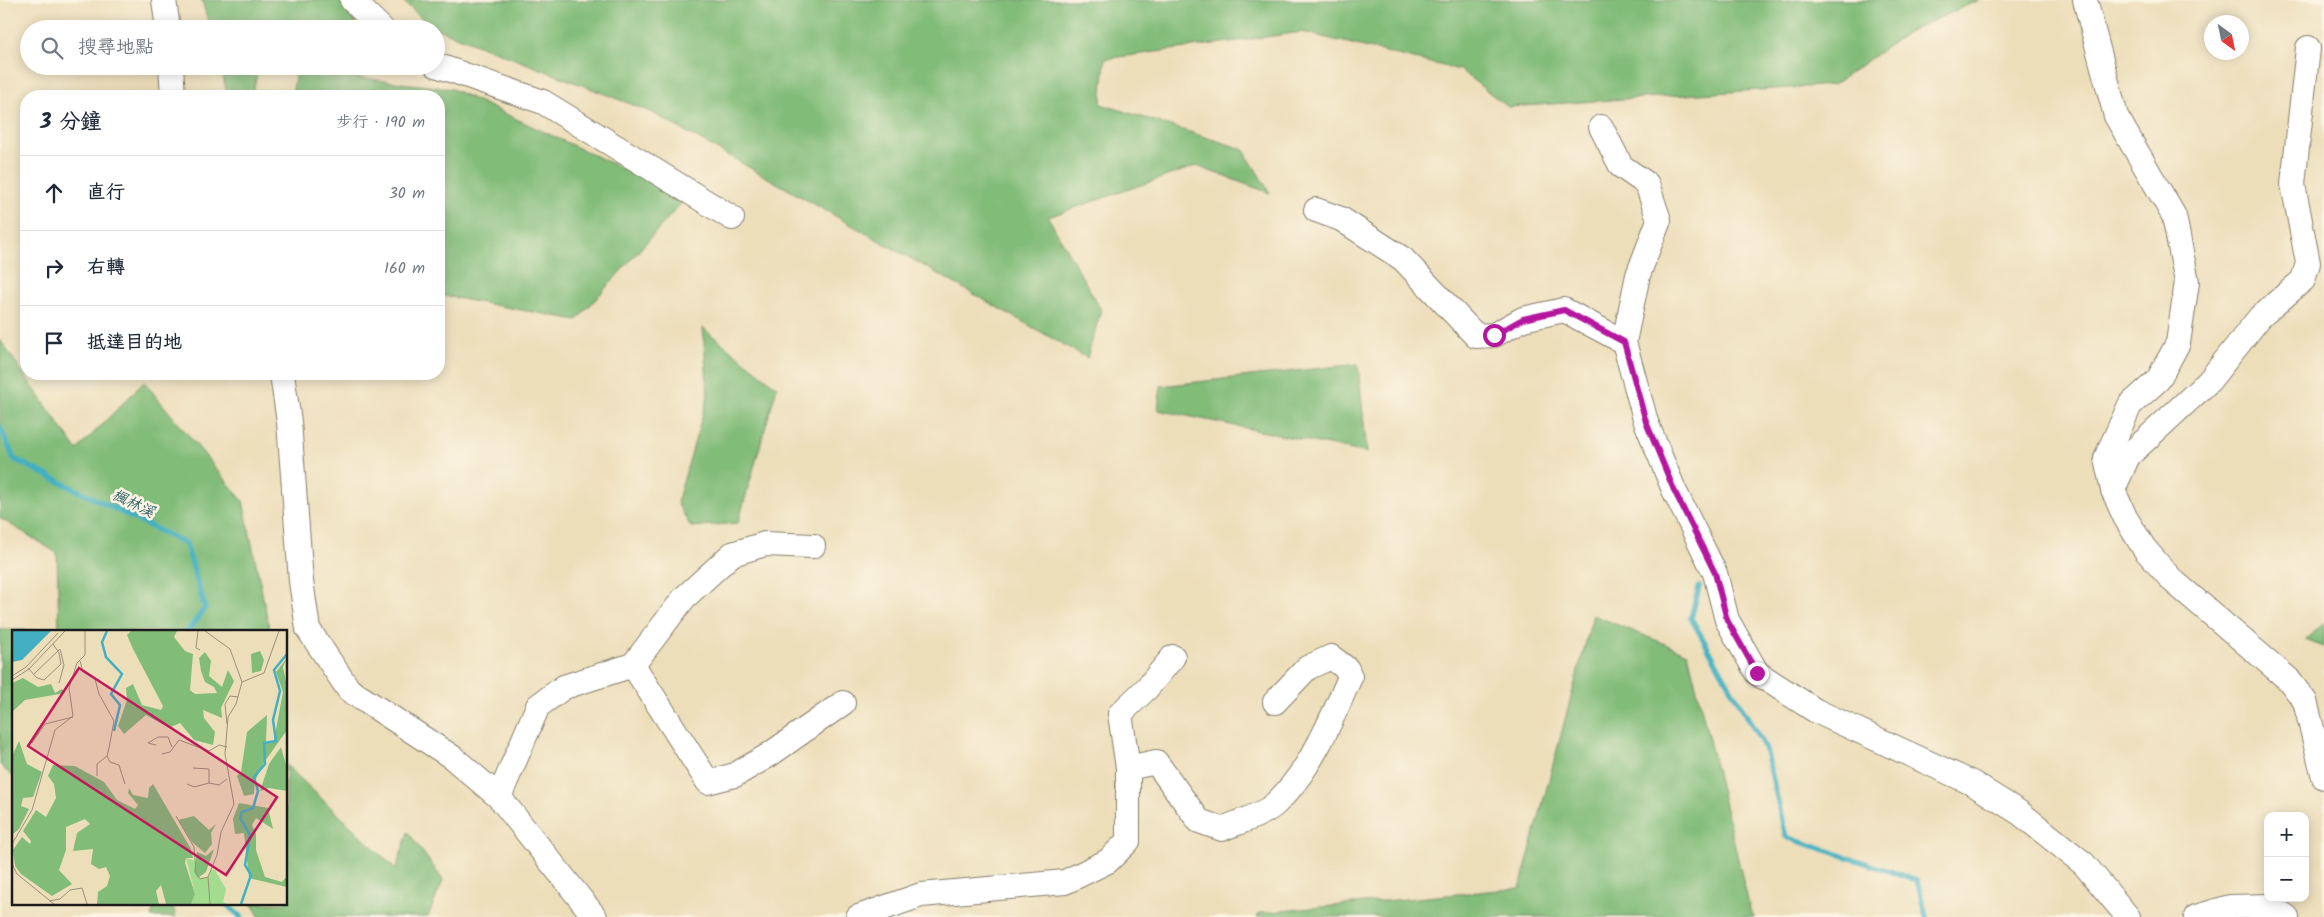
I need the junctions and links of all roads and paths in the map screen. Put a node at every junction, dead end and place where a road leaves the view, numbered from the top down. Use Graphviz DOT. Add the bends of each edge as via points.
graph roads {
  1 [pos="164,0"];
  2 [pos="352,0"];
  3 [pos="2085,0"];
  4 [pos="167,20"];
  5 [pos="373,20"];
  6 [pos="2308,48"];
  7 [pos="445,68"];
  8 [pos="172,75"];
  9 [pos="173,90"];
  10 [pos="1601,127"];
  11 [pos="1316,210"];
  12 [pos="732,218"];
  13 [pos="1624,342"];
  14 [pos="283,380"];
  15 [pos="2113,490"];
  16 [pos="813,546"];
  17 [pos="1173,657"];
  18 [pos="633,665"];
  19 [pos="1275,702"];
  20 [pos="843,704"];
  21 [pos="1128,768"];
  22 [pos="2324,778"];
  23 [pos="499,796"];
  24 [pos="2252,912"];
  25 [pos="595,917"];
  26 [pos="858,917"];
  27 [pos="2128,917"];
  28 [pos="2196,917"];
  29 [pos="2287,917"];
  1 -- 4 [label="street"];
  2 -- 5 [label="street"];
  3 -- 15 [label="street" via="2116,116 2174,216 2187,282 2178,343 2158,380 2130,405 2106,458"];
  6 -- 15 [label="street" via="2293,184 2308,264 2303,280 2260,317 2209,381 2128,456"];
  7 -- 12 [label="street" via="543,102"];
  8 -- 9 [label="street"];
  10 -- 13 [label="street" via="1621,166 1648,184 1659,220 1638,275"];
  11 -- 13 [label="street" via="1341,219 1402,259 1476,336 1494,335 1523,319 1564,310"];
  13 -- 27 [label="street" via="1646,422 1674,490 1715,573 1727,620 1757,673 1816,711 1972,783 2020,813 2084,864"];
  14 -- 23 [label="street" via="289,422 300,580 308,629 349,690 452,756"];
  15 -- 22 [label="street" via="2144,548 2172,580 2288,679 2305,701"];
  16 -- 18 [label="street" via="765,544 732,554 684,598"];
  17 -- 21 [label="street" via="1120,714"];
  18 -- 20 [label="street" via="708,782 735,775"];
  18 -- 23 [label="street" via="564,687 538,706"];
  19 -- 21 [label="street" via="1308,668 1331,657 1347,669 1350,677 1303,773 1273,806 1222,829 1199,821 1156,762"];
  21 -- 26 [label="street" via="1128,841 1108,862 1065,882 921,894"];
  23 -- 25 [label="street"];
  24 -- 28 [label="street" via="2230,907"];
  24 -- 29 [label="street" via="2269,906"];
}
